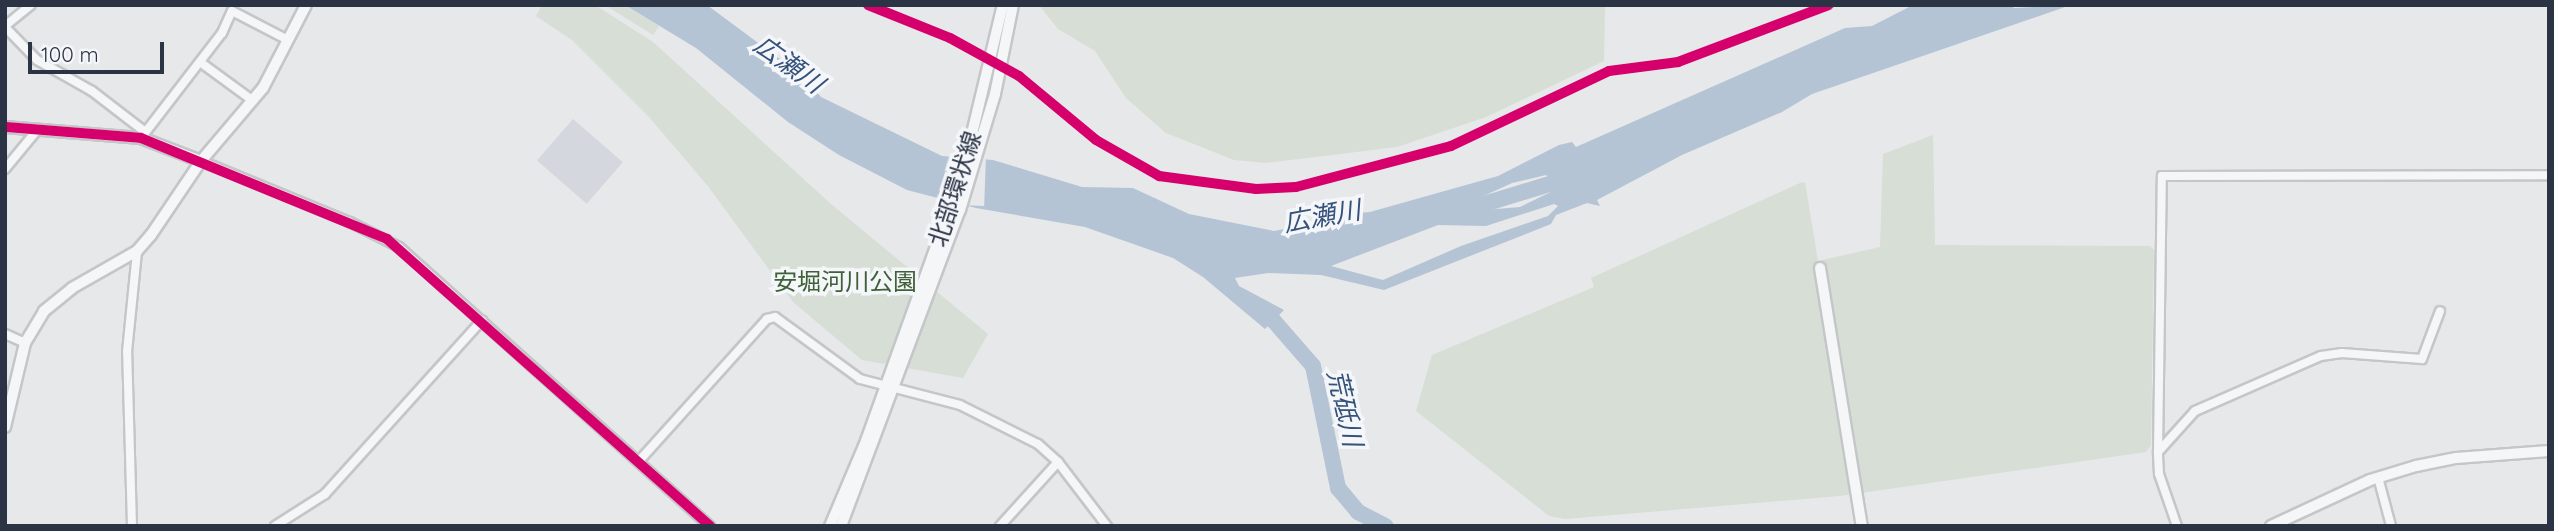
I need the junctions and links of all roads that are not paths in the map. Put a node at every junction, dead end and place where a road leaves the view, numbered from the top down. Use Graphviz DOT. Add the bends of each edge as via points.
graph roads {
  1 [pos="31,5"];
  2 [pos="306,5"];
  3 [pos="1003,5"];
  4 [pos="1013,5"];
  5 [pos="5,27"];
  6 [pos="288,40"];
  7 [pos="200,61"];
  8 [pos="252,100"];
  9 [pos="5,127"];
  10 [pos="38,129"];
  11 [pos="142,134"];
  12 [pos="201,161"];
  13 [pos="5,169"];
  14 [pos="2549,175"];
  15 [pos="137,251"];
  16 [pos="1820,268"];
  17 [pos="2440,311"];
  18 [pos="482,320"];
  19 [pos="5,334"];
  20 [pos="25,343"];
  21 [pos="893,383"];
  22 [pos="5,427"];
  23 [pos="2549,451"];
  24 [pos="2158,452"];
  25 [pos="639,461"];
  26 [pos="1058,462"];
  27 [pos="2378,477"];
  28 [pos="132,526"];
  29 [pos="275,526"];
  30 [pos="710,526"];
  31 [pos="830,526"];
  32 [pos="841,526"];
  33 [pos="1000,526"];
  34 [pos="1107,526"];
  35 [pos="1862,526"];
  36 [pos="2177,526"];
  37 [pos="2271,526"];
  38 [pos="2391,526"];
  1 -- 5 [label="street"];
  2 -- 6 [label="street"];
  3 -- 21 [label="street, 北部環状線" via="963,172"];
  4 -- 21 [label="street, 北部環状線" via="981,145"];
  5 -- 11 [label="street" via="37,60 92,90"];
  6 -- 7 [label="street" via="232,11"];
  6 -- 8 [label="street"];
  7 -- 8 [label="street"];
  7 -- 11 [label="street"];
  8 -- 12 [label="street"];
  9 -- 10 [label="street"];
  10 -- 11 [label="street"];
  10 -- 13 [label="street"];
  11 -- 12 [label="street"];
  12 -- 15 [label="street"];
  12 -- 18 [label="street" via="387,239"];
  14 -- 24 [label="street" via="2165,173 2160,183"];
  15 -- 20 [label="street" via="57,298"];
  15 -- 28 [label="street" via="127,352"];
  16 -- 35 [label="street"];
  17 -- 24 [label="street" via="2422,359 2342,353 2321,356 2195,411"];
  18 -- 25 [label="street"];
  18 -- 29 [label="street" via="325,494"];
  19 -- 20 [label="street"];
  20 -- 22 [label="street"];
  21 -- 25 [label="street" via="851,374 770,316"];
  21 -- 26 [label="street" via="979,414 1038,444"];
  21 -- 31 [label="street, 北部環状線"];
  21 -- 32 [label="street, 北部環状線"];
  23 -- 27 [label="street" via="2446,459"];
  24 -- 36 [label="street" via="2159,474"];
  25 -- 30 [label="street"];
  26 -- 33 [label="street"];
  26 -- 34 [label="street"];
  27 -- 37 [label="street"];
  27 -- 38 [label="street"];
}
